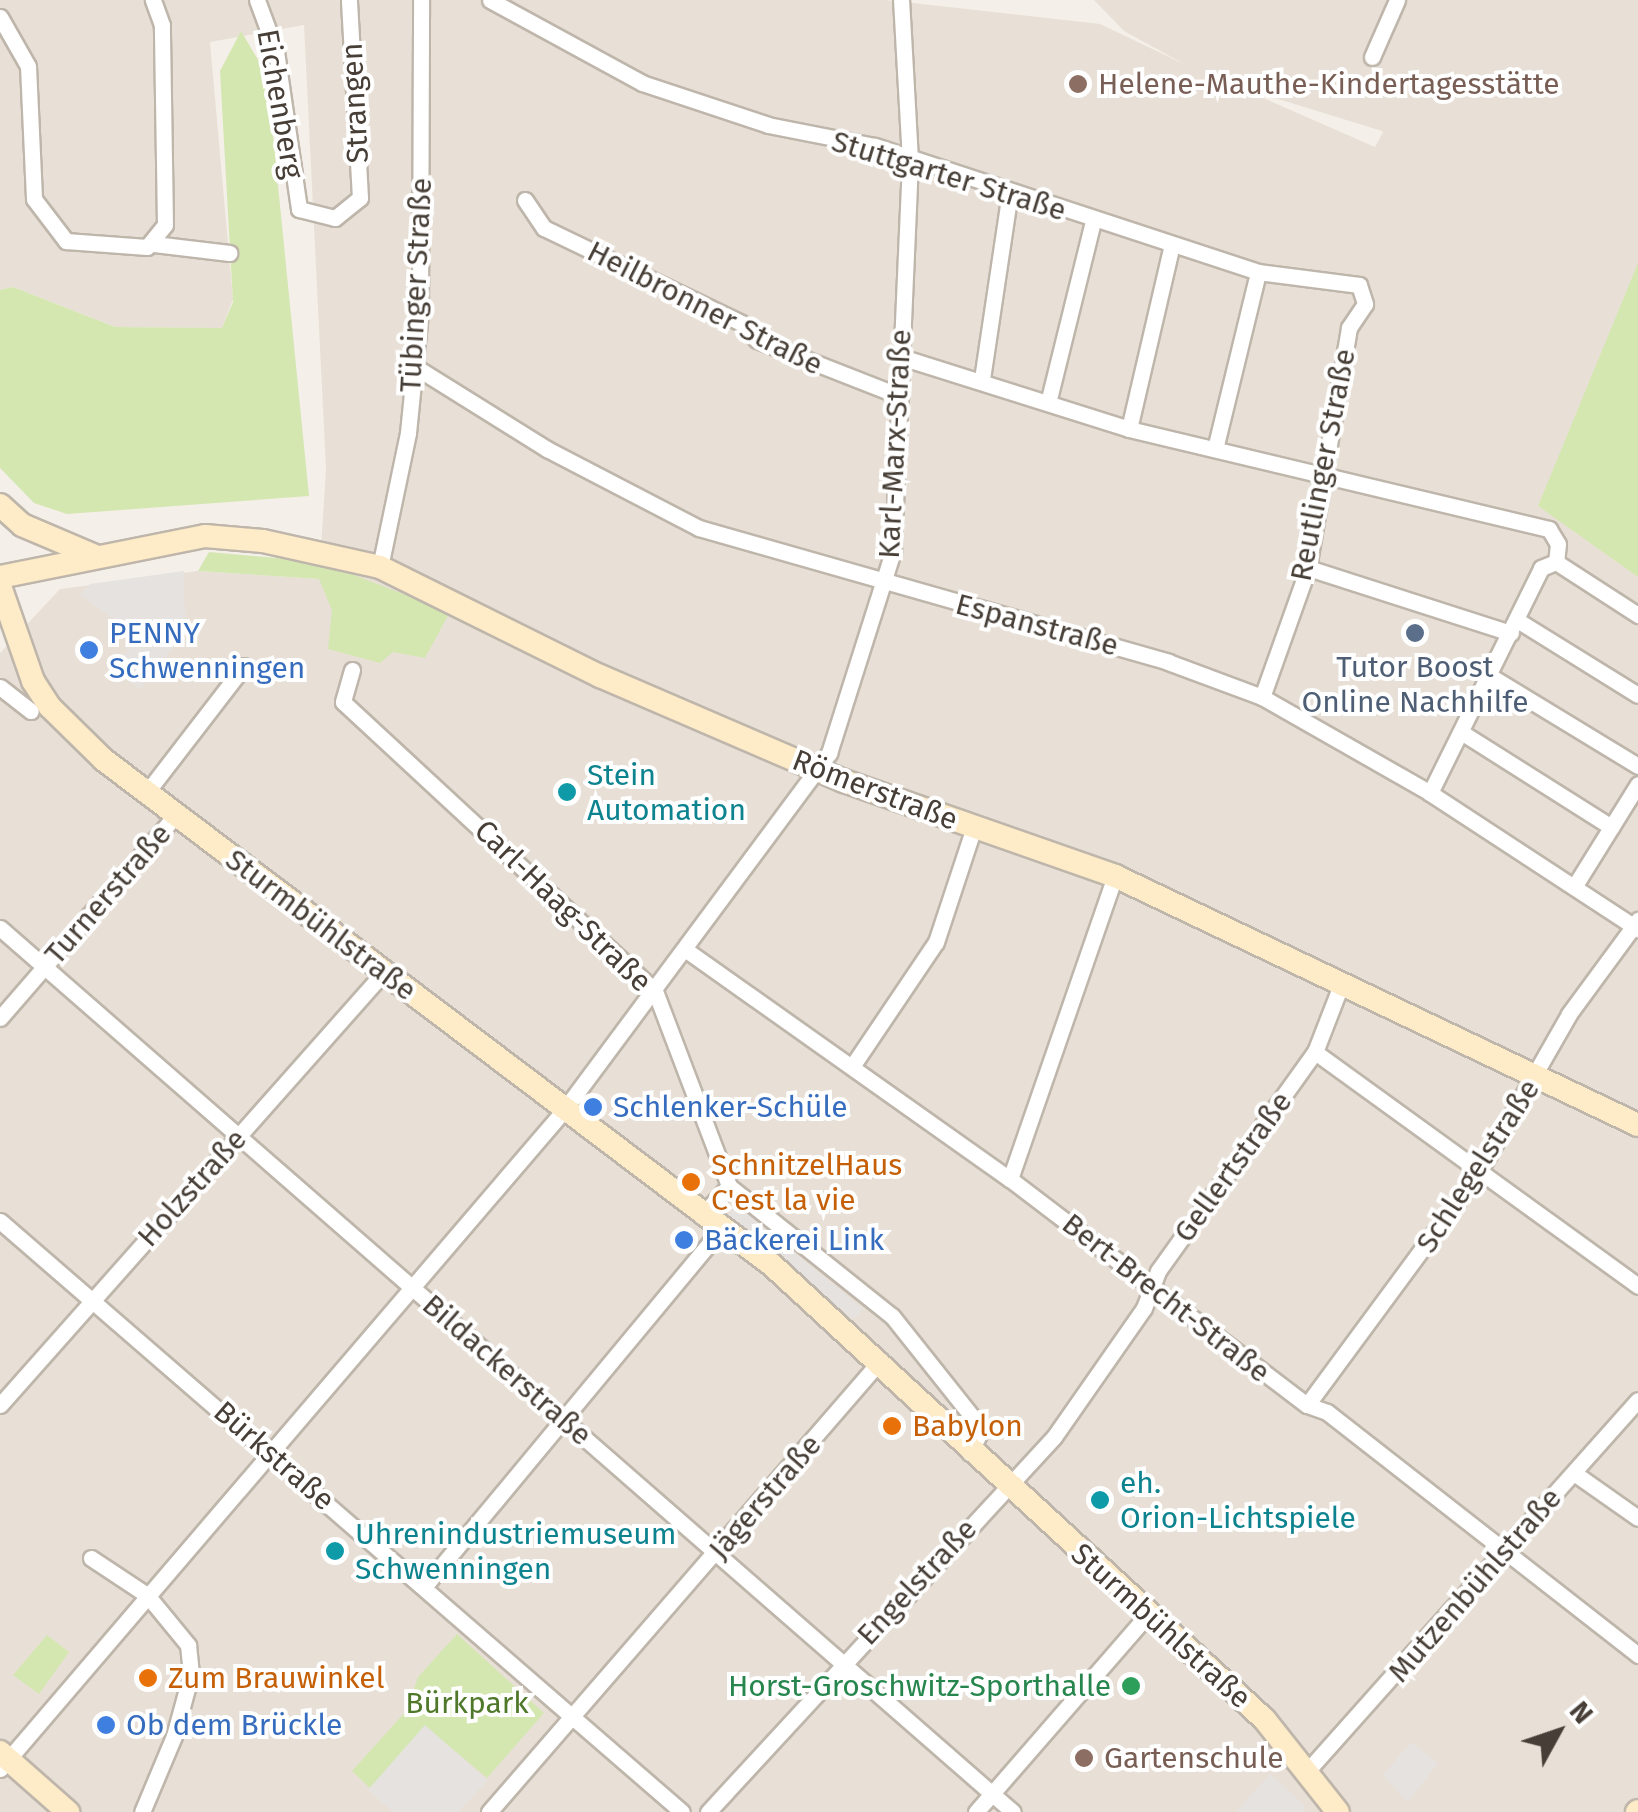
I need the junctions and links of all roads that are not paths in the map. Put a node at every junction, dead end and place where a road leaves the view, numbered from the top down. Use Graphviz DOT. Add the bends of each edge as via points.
graph roads {
  1 [pos="153,0"];
  2 [pos="257,0"];
  3 [pos="349,0"];
  4 [pos="421,0"];
  5 [pos="490,0"];
  6 [pos="901,0"];
  7 [pos="1396,0"];
  8 [pos="0,17"];
  9 [pos="5,36"];
  10 [pos="1372,56"];
  11 [pos="910,160"];
  12 [pos="1010,192"];
  13 [pos="525,200"];
  14 [pos="298,209"];
  15 [pos="1094,221"];
  16 [pos="158,240"];
  17 [pos="1171,248"];
  18 [pos="228,253"];
  19 [pos="1258,272"];
  20 [pos="1365,291"];
  21 [pos="901,357"];
  22 [pos="414,366"];
  23 [pos="982,380"];
  24 [pos="900,396"];
  25 [pos="1048,403"];
  26 [pos="1129,429"];
  27 [pos="1215,449"];
  28 [pos="1323,476"];
  29 [pos="0,505"];
  30 [pos="95,556"];
  31 [pos="1556,562"];
  32 [pos="380,568"];
  33 [pos="1308,568"];
  34 [pos="0,578"];
  35 [pos="886,583"];
  36 [pos="0,586"];
  37 [pos="1638,615"];
  38 [pos="1514,627"];
  39 [pos="10,645"];
  40 [pos="244,666"];
  41 [pos="352,670"];
  42 [pos="1490,676"];
  43 [pos="0,686"];
  44 [pos="1638,695"];
  45 [pos="1262,697"];
  46 [pos="31,711"];
  47 [pos="1461,732"];
  48 [pos="1638,766"];
  49 [pos="819,770"];
  50 [pos="1638,784"];
  51 [pos="147,792"];
  52 [pos="1430,793"];
  53 [pos="176,815"];
  54 [pos="974,827"];
  55 [pos="1611,827"];
  56 [pos="1115,876"];
  57 [pos="1574,887"];
  58 [pos="1636,925"];
  59 [pos="0,928"];
  60 [pos="686,950"];
  61 [pos="45,966"];
  62 [pos="384,972"];
  63 [pos="1341,986"];
  64 [pos="656,991"];
  65 [pos="0,1018"];
  66 [pos="1315,1052"];
  67 [pos="853,1066"];
  68 [pos="1536,1078"];
  69 [pos="564,1110"];
  70 [pos="1638,1125"];
  71 [pos="240,1135"];
  72 [pos="1479,1172"];
  73 [pos="1010,1179"];
  74 [pos="729,1186"];
  75 [pos="701,1216"];
  76 [pos="0,1221"];
  77 [pos="721,1230"];
  78 [pos="1152,1286"];
  79 [pos="1638,1286"];
  80 [pos="415,1290"];
  81 [pos="93,1298"];
  82 [pos="881,1360"];
  83 [pos="1638,1400"];
  84 [pos="1307,1404"];
  85 [pos="0,1405"];
  86 [pos="565,1420"];
  87 [pos="969,1452"];
  88 [pos="271,1453"];
  89 [pos="1574,1473"];
  90 [pos="1006,1485"];
  91 [pos="1638,1518"];
  92 [pos="1507,1548"];
  93 [pos="717,1553"];
  94 [pos="91,1558"];
  95 [pos="424,1586"];
  96 [pos="147,1595"];
  97 [pos="1147,1615"];
  98 [pos="1638,1655"];
  99 [pos="842,1664"];
  100 [pos="572,1716"];
  101 [pos="2,1759"];
  102 [pos="1310,1769"];
  103 [pos="992,1793"];
  104 [pos="68,1812"];
  105 [pos="142,1812"];
  106 [pos="489,1812"];
  107 [pos="682,1812"];
  108 [pos="708,1812"];
  109 [pos="976,1812"];
  110 [pos="1014,1812"];
  111 [pos="1338,1812"];
  1 -- 16 [label="street" via="162,25"];
  2 -- 14 [label="street, Eichenberg" via="276,51"];
  3 -- 14 [label="street, Strangen" via="360,198 335,218"];
  4 -- 22 [label="street, Tübinger Straße"];
  5 -- 11 [label="street, Stuttgarter Straße" via="642,84 768,125"];
  6 -- 11 [label="street, Karl-Marx-Straße"];
  7 -- 10 [label="street"];
  8 -- 9 [label="street"];
  9 -- 16 [label="street" via="28,66 34,199 59,235 75,244"];
  11 -- 12 [label="street, Stuttgarter Straße"];
  11 -- 21 [label="street, Karl-Marx-Straße"];
  12 -- 15 [label="street, Stuttgarter Straße"];
  12 -- 23 [label="street"];
  13 -- 24 [label="street, Heilbronner Straße" via="544,228 741,322 756,340"];
  15 -- 17 [label="street, Stuttgarter Straße"];
  15 -- 25 [label="street"];
  16 -- 18 [label="street"];
  17 -- 19 [label="street, Stuttgarter Straße"];
  17 -- 26 [label="street"];
  19 -- 20 [label="street, Stuttgarter Straße" via="1346,281"];
  19 -- 27 [label="street"];
  20 -- 28 [label="street, Reutlinger Straße" via="1349,328"];
  21 -- 23 [label="street"];
  21 -- 24 [label="street, Karl-Marx-Straße"];
  22 -- 32 [label="street, Tübinger Straße" via="395,515"];
  22 -- 35 [label="street, Espanstraße" via="547,449 700,528"];
  23 -- 25 [label="street"];
  24 -- 35 [label="street, Karl-Marx-Straße" via="896,518"];
  25 -- 26 [label="street"];
  26 -- 27 [label="street"];
  27 -- 28 [label="street"];
  28 -- 31 [label="street" via="1549,529 1558,544"];
  28 -- 33 [label="street, Reutlinger Straße"];
  29 -- 30 [label="main road" via="22,525"];
  30 -- 32 [label="main road, Römerstraße" via="204,536"];
  30 -- 34 [label="main road, Römerstraße"];
  31 -- 37 [label="street"];
  31 -- 38 [label="street" via="1542,568"];
  32 -- 49 [label="main road, Römerstraße" via="600,676"];
  33 -- 38 [label="street"];
  33 -- 45 [label="street, Reutlinger Straße"];
  35 -- 45 [label="street, Espanstraße" via="1152,657"];
  35 -- 49 [label="street, Karl-Marx-Straße"];
  36 -- 39 [label="main road, Sturmbühlstraße"];
  38 -- 42 [label="street"];
  38 -- 44 [label="street"];
  39 -- 51 [label="main road, Sturmbühlstraße" via="50,707"];
  40 -- 51 [label="street"];
  41 -- 64 [label="street, Carl-Haag-Straße" via="343,702"];
  42 -- 47 [label="street"];
  42 -- 48 [label="street"];
  43 -- 46 [label="street"];
  45 -- 52 [label="street, Espanstraße"];
  47 -- 52 [label="street"];
  47 -- 55 [label="street"];
  49 -- 54 [label="main road, Römerstraße"];
  49 -- 60 [label="street, Karl-Marx-Straße"];
  50 -- 55 [label="street"];
  51 -- 53 [label="main road, Sturmbühlstraße"];
  52 -- 57 [label="street, Espanstraße"];
  53 -- 61 [label="street, Turnerstraße"];
  53 -- 62 [label="main road, Sturmbühlstraße"];
  54 -- 56 [label="main road, Römerstraße"];
  54 -- 67 [label="street" via="936,942"];
  55 -- 57 [label="street"];
  56 -- 63 [label="main road, Römerstraße"];
  56 -- 73 [label="street"];
  57 -- 58 [label="street, Espanstraße"];
  58 -- 68 [label="street, Schlegelstraße" via="1570,1014"];
  59 -- 61 [label="street, Bildackerstraße"];
  60 -- 64 [label="street, Karl-Marx-Straße"];
  60 -- 67 [label="street, Bert-Brecht-Straße"];
  61 -- 65 [label="street, Turnerstraße"];
  61 -- 71 [label="street, Bildackerstraße"];
  62 -- 69 [label="main road, Sturmbühlstraße"];
  62 -- 71 [label="street, Holzstraße"];
  63 -- 66 [label="street, Gellertstraße"];
  63 -- 68 [label="main road, Römerstraße"];
  64 -- 69 [label="street, Karl-Marx-Straße"];
  64 -- 74 [label="street, Carl-Haag-Straße"];
  66 -- 72 [label="street"];
  66 -- 78 [label="street, Gellertstraße"];
  67 -- 73 [label="street, Bert-Brecht-Straße"];
  68 -- 70 [label="main road, Römerstraße"];
  68 -- 72 [label="street, Schlegelstraße"];
  69 -- 75 [label="main road, Sturmbühlstraße"];
  69 -- 80 [label="street, Karl-Marx-Straße"];
  71 -- 80 [label="street, Bildackerstraße"];
  71 -- 81 [label="street, Holzstraße"];
  72 -- 79 [label="street"];
  72 -- 84 [label="street, Schlegelstraße"];
  73 -- 78 [label="street, Bert-Brecht-Straße"];
  74 -- 75 [label="street"];
  74 -- 87 [label="street" via="892,1316 982,1430"];
  75 -- 77 [label="main road, Sturmbühlstraße"];
  76 -- 81 [label="street, Bürkstraße"];
  77 -- 82 [label="main road, Sturmbühlstraße"];
  77 -- 86 [label="street"];
  78 -- 84 [label="street, Bert-Brecht-Straße"];
  78 -- 90 [label="street, Gellertstraße" via="1144,1308 1054,1438"];
  80 -- 86 [label="street, Bildackerstraße"];
  80 -- 88 [label="street, Karl-Marx-Straße"];
  81 -- 85 [label="street, Holzstraße"];
  81 -- 88 [label="street, Bürkstraße"];
  82 -- 87 [label="main road, Sturmbühlstraße"];
  82 -- 93 [label="street, Jägerstraße"];
  83 -- 89 [label="street, Mutzenbühlstraße"];
  84 -- 92 [label="street, Bert-Brecht-Straße" via="1327,1412"];
  86 -- 93 [label="street, Bildackerstraße"];
  86 -- 95 [label="street"];
  87 -- 90 [label="main road, Sturmbühlstraße"];
  88 -- 95 [label="street, Bürkstraße"];
  88 -- 96 [label="street, Karl-Marx-Straße"];
  89 -- 91 [label="street"];
  89 -- 92 [label="street, Mutzenbühlstraße"];
  90 -- 97 [label="main road, Sturmbühlstraße"];
  90 -- 99 [label="street, Engelstraße"];
  92 -- 98 [label="street, Bert-Brecht-Straße"];
  92 -- 102 [label="street, Mutzenbühlstraße"];
  93 -- 99 [label="street, Bildackerstraße"];
  93 -- 100 [label="street, Jägerstraße"];
  94 -- 96 [label="street"];
  95 -- 100 [label="street, Bürkstraße"];
  96 -- 101 [label="street, Karl-Marx-Straße"];
  96 -- 105 [label="street" via="188,1645 191,1674 160,1782"];
  97 -- 102 [label="main road, Sturmbühlstraße"];
  97 -- 103 [label="street"];
  99 -- 103 [label="street, Bildackerstraße"];
  99 -- 108 [label="street, Engelstraße"];
  100 -- 106 [label="street, Jägerstraße"];
  100 -- 107 [label="street, Bürkstraße"];
  101 -- 104 [label="main road"];
  102 -- 111 [label="main road, Sturmbühlstraße"];
  103 -- 109 [label="street"];
  103 -- 110 [label="street, Bildackerstraße"];
}
